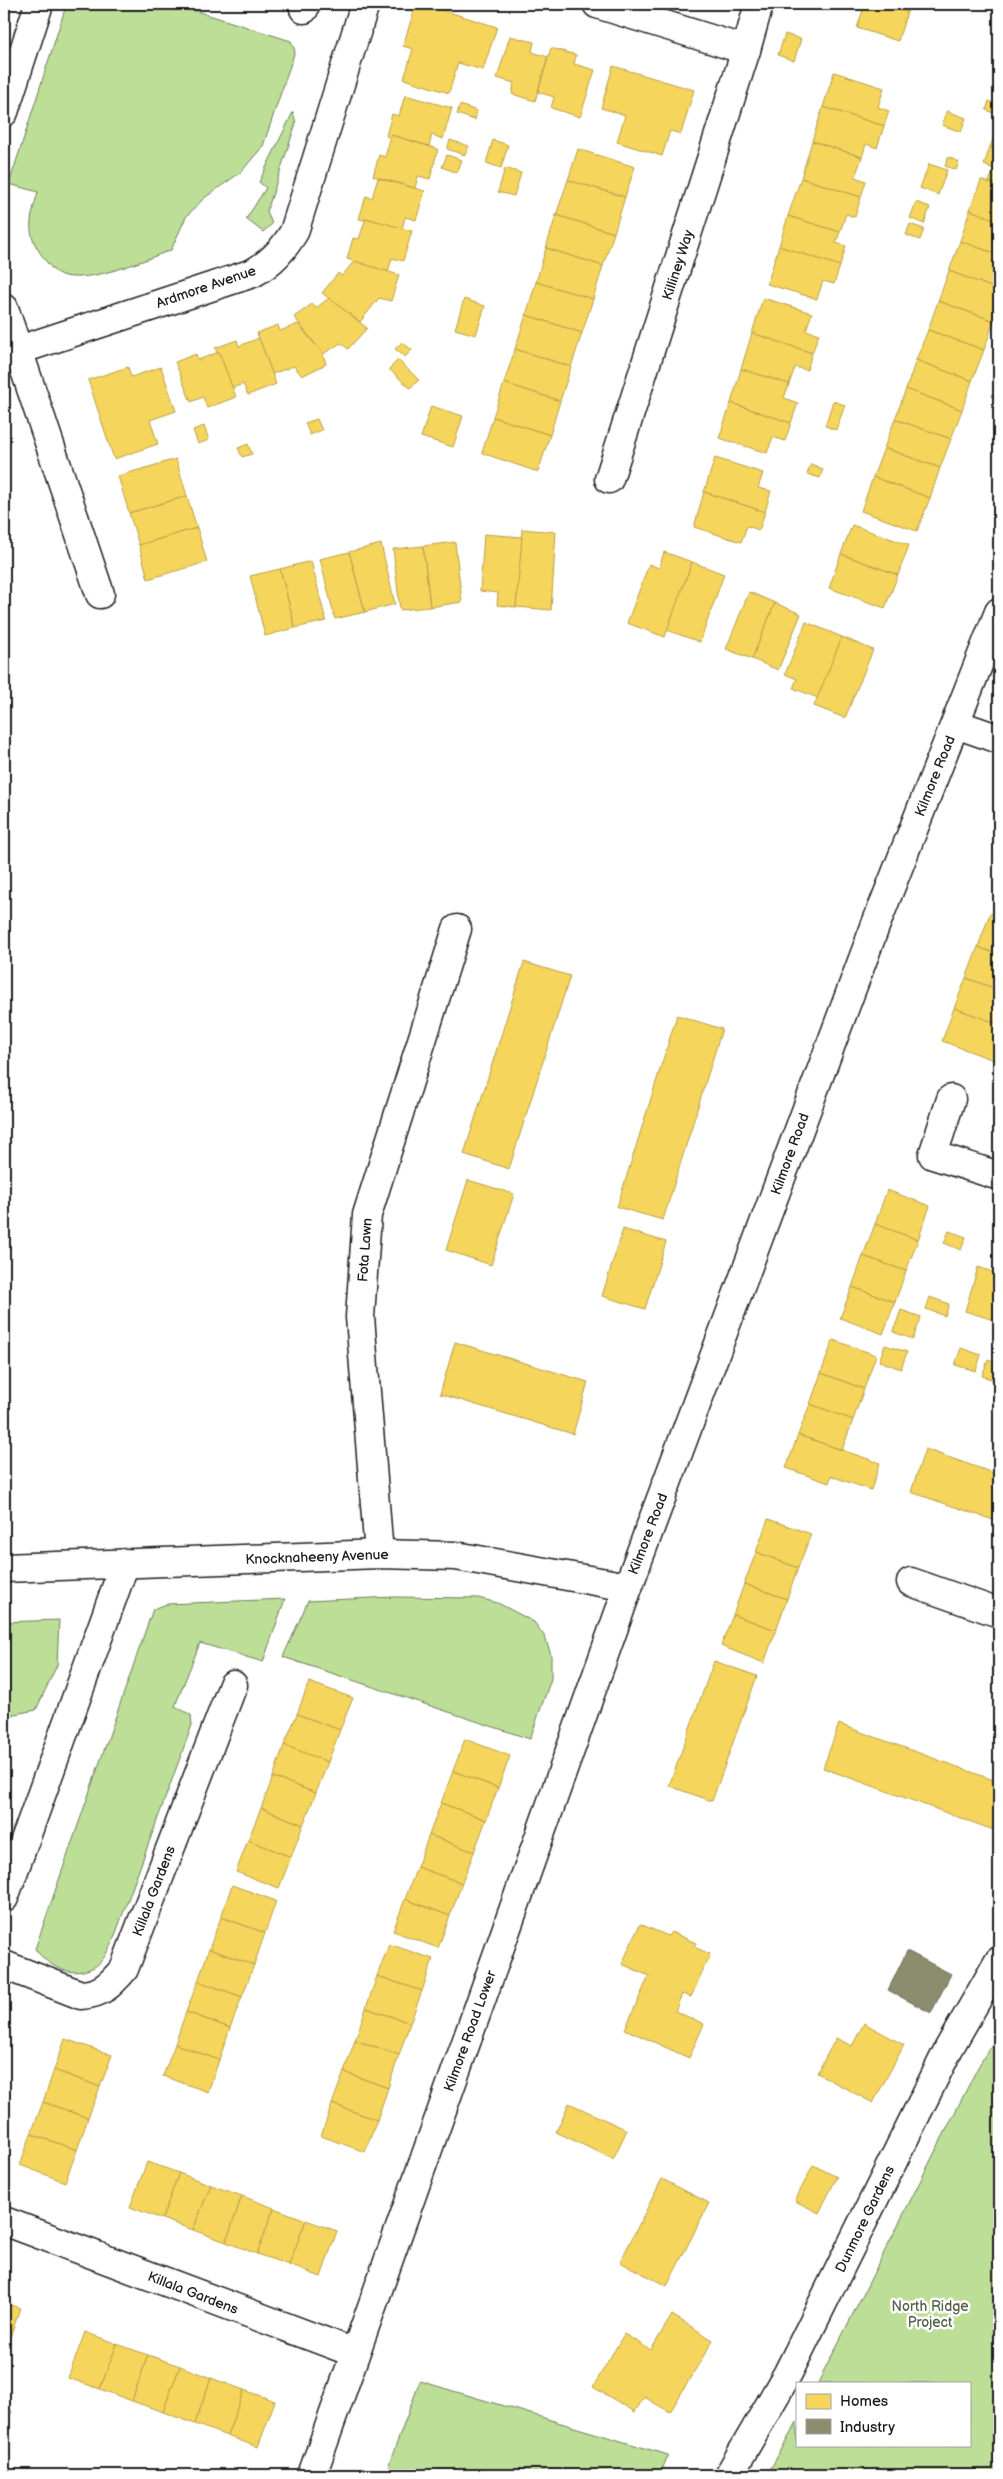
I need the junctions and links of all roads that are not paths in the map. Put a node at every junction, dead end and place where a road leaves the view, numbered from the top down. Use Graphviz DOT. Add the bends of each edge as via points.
graph roads {
  1 [pos="39,4"];
  2 [pos="365,4"];
  3 [pos="597,4"];
  4 [pos="760,4"];
  5 [pos="746,50"];
  6 [pos="4,112"];
  7 [pos="4,308"];
  8 [pos="11,352"];
  9 [pos="609,479"];
  10 [pos="100,594"];
  11 [pos="999,612"];
  12 [pos="956,724"];
  13 [pos="999,739"];
  14 [pos="457,929"];
  15 [pos="951,1099"];
  16 [pos="999,1176"];
  17 [pos="378,1554"];
  18 [pos="125,1563"];
  19 [pos="4,1568"];
  20 [pos="911,1582"];
  21 [pos="628,1587"];
  22 [pos="999,1613"];
  23 [pos="233,1686"];
  24 [pos="4,1898"];
  25 [pos="999,1961"];
  26 [pos="4,1965"];
  27 [pos="4,2221"];
  28 [pos="355,2354"];
  29 [pos="312,2475"];
  30 [pos="730,2475"];
  1 -- 6 [label="street"];
  2 -- 8 [label="street, Ardmore Avenue" via="294,232 270,262 253,273"];
  3 -- 5 [label="street"];
  4 -- 5 [label="street, Killiney Way"];
  5 -- 9 [label="street, Killiney Way"];
  7 -- 8 [label="street"];
  8 -- 10 [label="street"];
  11 -- 12 [label="street, Kilmore Road"];
  12 -- 13 [label="street"];
  12 -- 21 [label="street, Kilmore Road" via="872,934"];
  14 -- 17 [label="street, Fota Lawn" via="367,1215 360,1317"];
  15 -- 16 [label="street" via="933,1155"];
  17 -- 18 [label="street, Knocknaheeny Avenue"];
  17 -- 21 [label="street, Knocknaheeny Avenue" via="456,1556"];
  18 -- 19 [label="street, Knocknaheeny Avenue"];
  18 -- 24 [label="street"];
  20 -- 22 [label="street"];
  21 -- 28 [label="street, Kilmore Road Lower"];
  23 -- 26 [label="street, Killala Gardens" via="124,1969 110,1985 95,1994 81,1995"];
  25 -- 30 [label="street, Dunmore Gardens" via="949,2048 793,2364"];
  27 -- 28 [label="street, Killala Gardens"];
  28 -- 29 [label="street, Kilmore Road Lower"];
}
